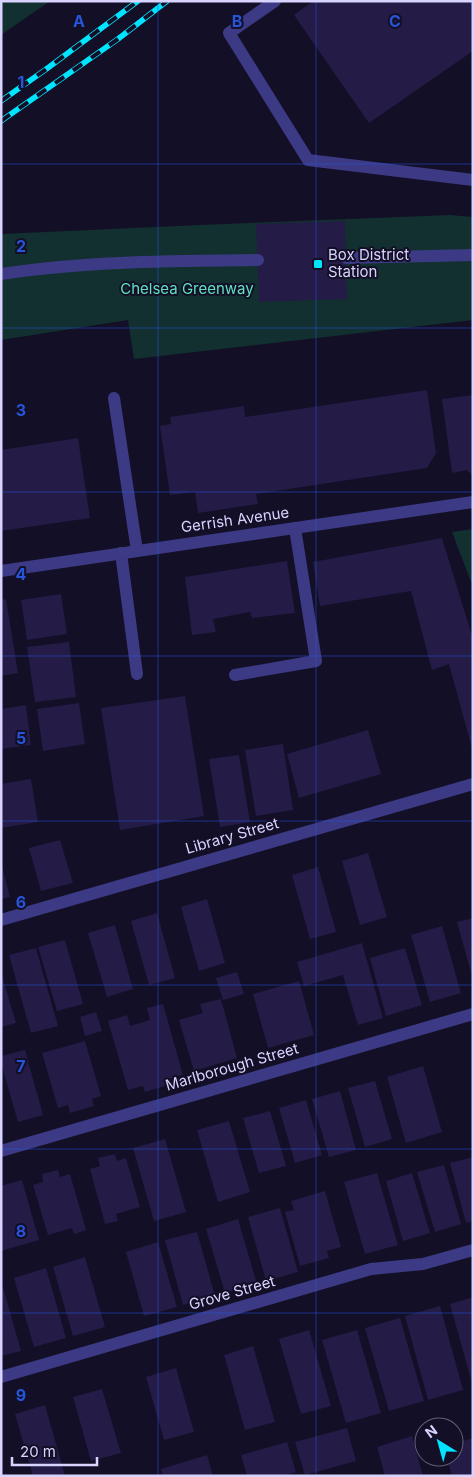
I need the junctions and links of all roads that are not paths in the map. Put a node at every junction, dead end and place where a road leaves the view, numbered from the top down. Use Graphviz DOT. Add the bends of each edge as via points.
graph roads {
  1 [pos="275,1"];
  2 [pos="473,180"];
  3 [pos="473,255"];
  4 [pos="346,258"];
  5 [pos="258,260"];
  6 [pos="1,274"];
  7 [pos="114,398"];
  8 [pos="473,502"];
  9 [pos="295,528"];
  10 [pos="137,551"];
  11 [pos="121,553"];
  12 [pos="1,571"];
  13 [pos="137,674"];
  14 [pos="235,676"];
  15 [pos="473,784"];
  16 [pos="1,920"];
  17 [pos="473,1014"];
  18 [pos="1,1150"];
  19 [pos="473,1250"];
  20 [pos="1,1377"];
  1 -- 2 [label="street" via="229,33 308,160"];
  3 -- 4 [label="street"];
  5 -- 6 [label="street" via="119,262"];
  7 -- 10 [label="street"];
  8 -- 9 [label="street, Gerrish Avenue"];
  9 -- 10 [label="street, Gerrish Avenue"];
  9 -- 14 [label="street" via="316,661"];
  10 -- 11 [label="street, Gerrish Avenue"];
  11 -- 12 [label="street, Gerrish Avenue"];
  11 -- 13 [label="street"];
  15 -- 16 [label="street, Library Street"];
  17 -- 18 [label="street, Marlborough Street"];
  19 -- 20 [label="street, Grove Street" via="423,1264 372,1270"];
}
